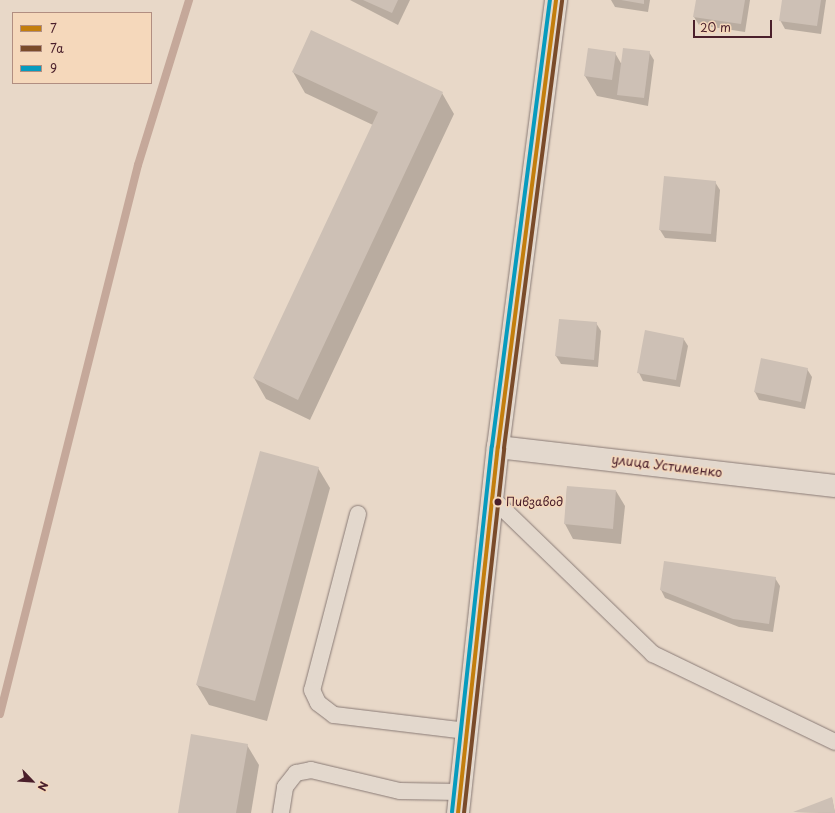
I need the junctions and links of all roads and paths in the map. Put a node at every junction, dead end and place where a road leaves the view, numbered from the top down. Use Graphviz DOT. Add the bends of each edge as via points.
graph roads {
  1 [pos="556,0"];
  2 [pos="498,447"];
  3 [pos="835,486"];
  4 [pos="493,499"];
  5 [pos="358,514"];
  6 [pos="467,731"];
  7 [pos="835,742"];
  8 [pos="460,792"];
  9 [pos="281,813"];
  10 [pos="458,813"];
  1 -- 2 [label="street"];
  2 -- 3 [label="street, улица Устименко"];
  2 -- 4 [label="street"];
  4 -- 6 [label="street"];
  4 -- 7 [label="lane" via="653,654"];
  5 -- 6 [label="lane" via="312,690 318,703 334,715"];
  6 -- 8 [label="street"];
  8 -- 9 [label="lane" via="400,791 311,770 296,773 285,787"];
  8 -- 10 [label="street"];
}
